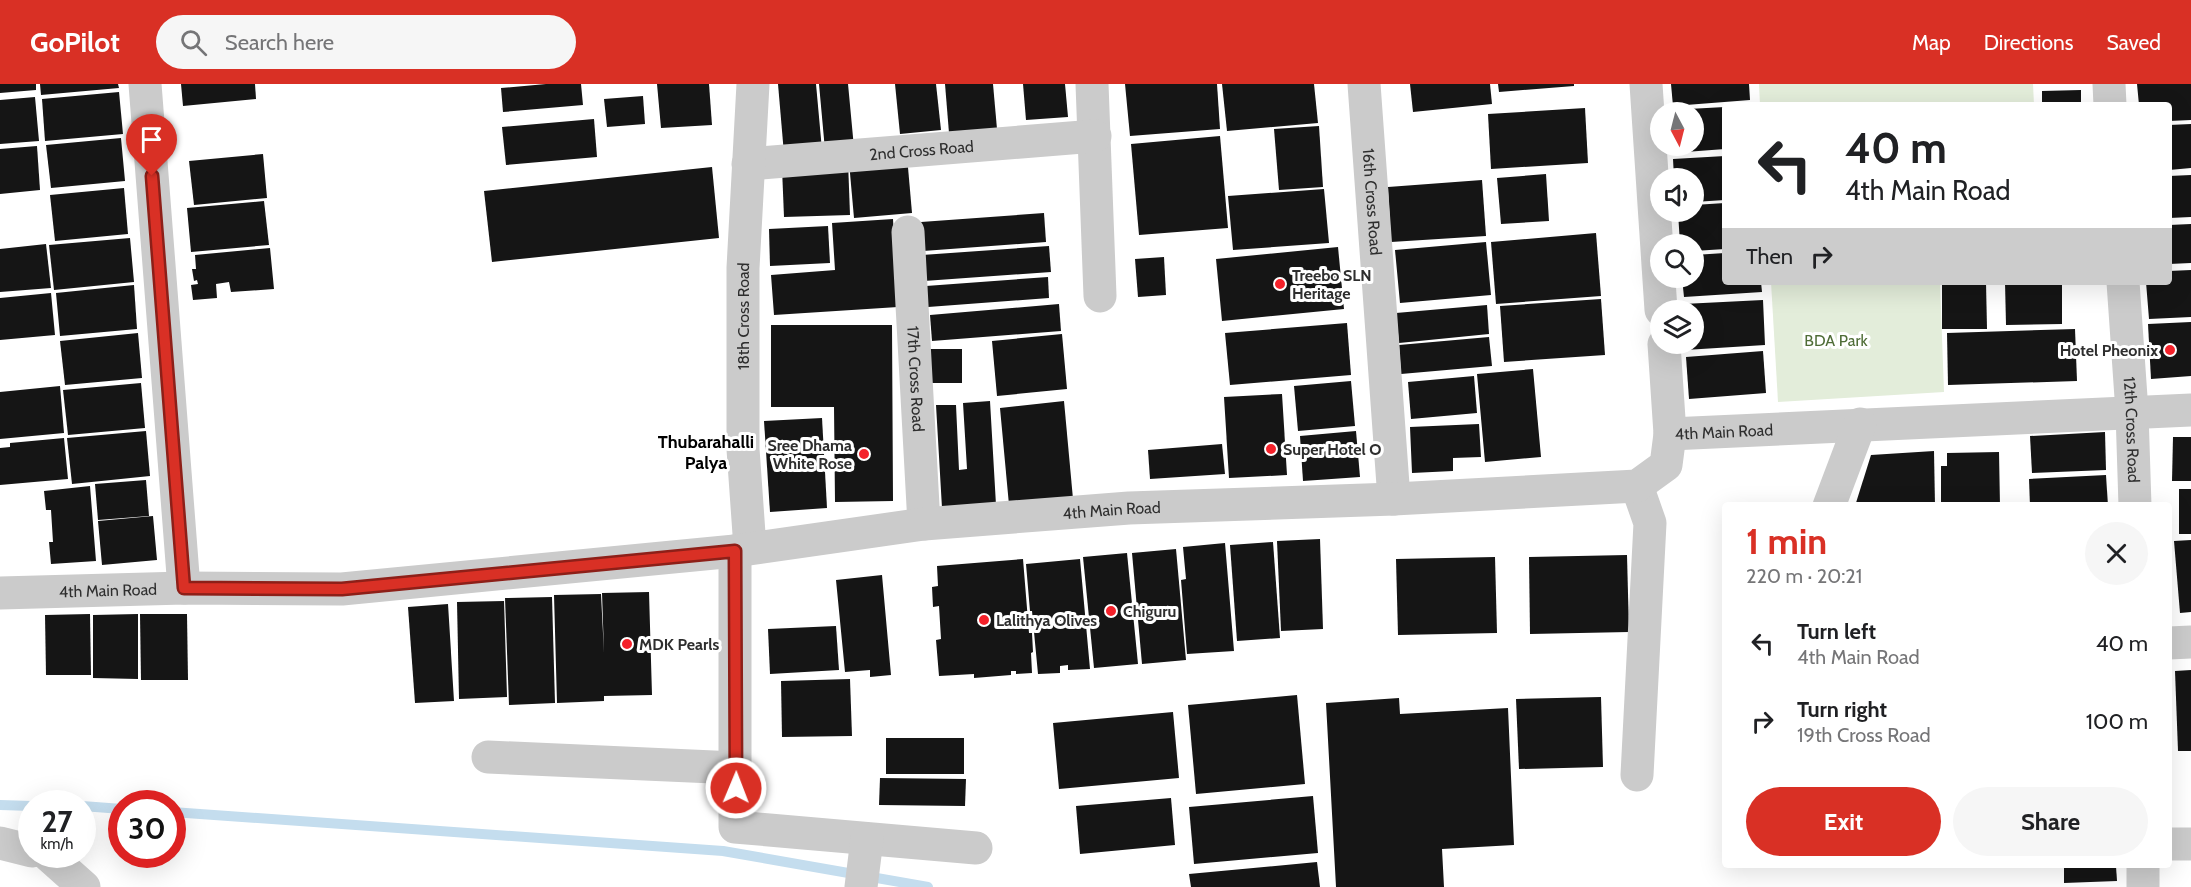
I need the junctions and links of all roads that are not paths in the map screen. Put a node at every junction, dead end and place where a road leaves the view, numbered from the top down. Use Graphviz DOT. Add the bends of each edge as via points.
graph roads {
  1 [pos="145,84"];
  2 [pos="753,84"];
  3 [pos="1092,84"];
  4 [pos="1364,84"];
  5 [pos="1646,84"];
  6 [pos="2109,84"];
  7 [pos="2110,102"];
  8 [pos="1095,136"];
  9 [pos="748,164"];
  10 [pos="908,232"];
  11 [pos="2123,285"];
  12 [pos="1100,296"];
  13 [pos="1660,300"];
  14 [pos="1665,354"];
  15 [pos="2191,410"];
  16 [pos="2132,412"];
  17 [pos="1860,424"];
  18 [pos="1670,434"];
  19 [pos="1637,486"];
  20 [pos="1394,499"];
  21 [pos="1831,502"];
  22 [pos="2135,502"];
  23 [pos="924,524"];
  24 [pos="742,550"];
  25 [pos="184,588"];
  26 [pos="0,593"];
  27 [pos="2191,642"];
  28 [pos="2172,643"];
  29 [pos="488,757"];
  30 [pos="736,768"];
  31 [pos="1637,775"];
  32 [pos="0,843"];
  33 [pos="2172,844"];
  34 [pos="2191,844"];
  35 [pos="18,848"];
  36 [pos="976,848"];
  37 [pos="864,864"];
  38 [pos="63,868"];
  39 [pos="2143,868"];
  40 [pos="84,887"];
  41 [pos="2143,887"];
  1 -- 25 [label="street"];
  2 -- 9 [label="street, 18th Cross Road"];
  3 -- 8 [label="street"];
  4 -- 20 [label="street, 16th Cross Road"];
  5 -- 13 [label="street"];
  6 -- 7 [label="street"];
  8 -- 9 [label="street, 2nd Cross Road"];
  8 -- 12 [label="street"];
  9 -- 24 [label="street, 18th Cross Road" via="743,268"];
  10 -- 23 [label="street, 17th Cross Road"];
  11 -- 16 [label="street, 12th Cross Road"];
  14 -- 18 [label="street"];
  15 -- 16 [label="street, 4th Main Road"];
  16 -- 17 [label="street, 4th Main Road"];
  16 -- 22 [label="street, 12th Cross Road"];
  17 -- 18 [label="street, 4th Main Road"];
  17 -- 21 [label="street"];
  18 -- 19 [label="street, 4th Main Road" via="1666,465"];
  19 -- 20 [label="street, 4th Main Road"];
  19 -- 31 [label="street" via="1650,523"];
  20 -- 23 [label="street, 4th Main Road" via="1129,508"];
  23 -- 24 [label="street, 4th Main Road"];
  24 -- 25 [label="street, 4th Main Road" via="342,589"];
  24 -- 30 [label="street, 18th Cross Road"];
  25 -- 26 [label="street, 4th Main Road"];
  27 -- 28 [label="street"];
  29 -- 30 [label="street"];
  30 -- 37 [label="street, 18th Cross Road" via="735,827"];
  32 -- 35 [label="street"];
  33 -- 34 [label="street"];
  36 -- 37 [label="street"];
  38 -- 40 [label="street"];
  39 -- 41 [label="street"];
}
